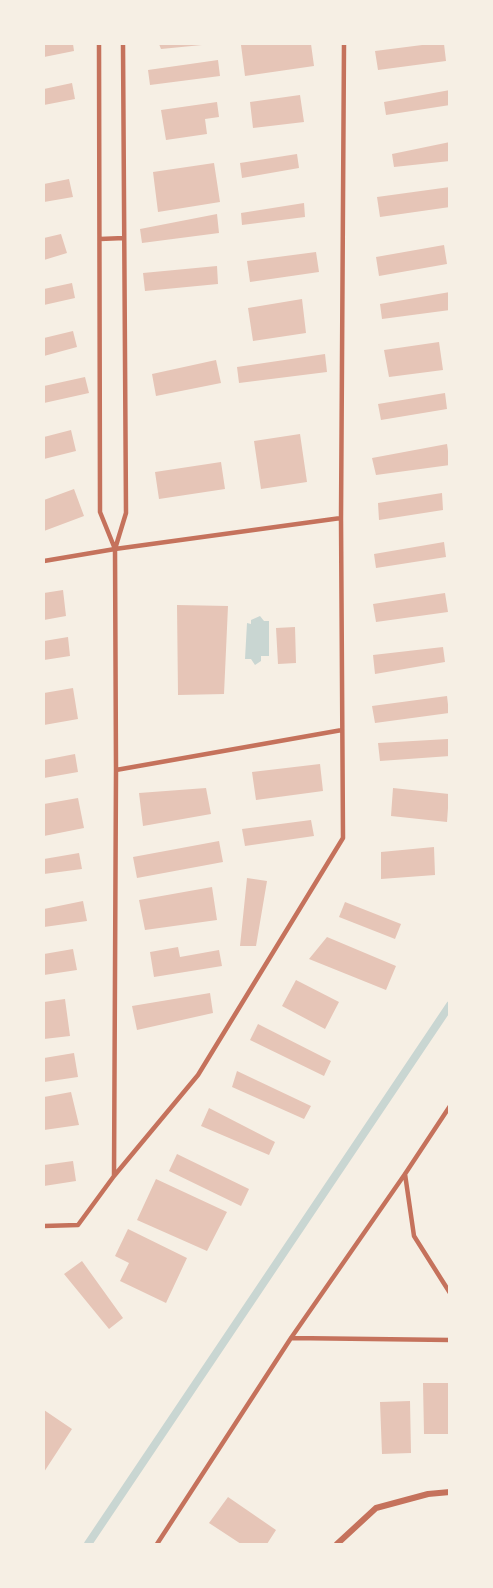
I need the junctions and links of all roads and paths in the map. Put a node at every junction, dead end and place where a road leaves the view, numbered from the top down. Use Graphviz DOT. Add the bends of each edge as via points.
graph roads {
  1 [pos="99,44"];
  2 [pos="123,44"];
  3 [pos="344,44"];
  4 [pos="124,238"];
  5 [pos="100,239"];
  6 [pos="341,518"];
  7 [pos="115,549"];
  8 [pos="44,561"];
  9 [pos="342,730"];
  10 [pos="116,770"];
  11 [pos="450,1106"];
  12 [pos="405,1174"];
  13 [pos="114,1176"];
  14 [pos="44,1226"];
  15 [pos="450,1293"];
  16 [pos="291,1338"];
  17 [pos="450,1340"];
  18 [pos="450,1492"];
  19 [pos="157,1545"];
  20 [pos="337,1545"];
  1 -- 5 [label="lane"];
  2 -- 4 [label="lane"];
  3 -- 6 [label="lane"];
  4 -- 5 [label="lane"];
  4 -- 7 [label="lane" via="126,513"];
  5 -- 7 [label="lane" via="100,512"];
  6 -- 7 [label="lane"];
  6 -- 9 [label="lane"];
  7 -- 8 [label="lane"];
  7 -- 10 [label="lane"];
  9 -- 10 [label="lane"];
  9 -- 13 [label="lane" via="343,838 198,1075"];
  10 -- 13 [label="lane"];
  11 -- 12 [label="lane"];
  12 -- 15 [label="lane" via="414,1236"];
  12 -- 16 [label="lane"];
  13 -- 14 [label="lane" via="78,1225"];
  16 -- 17 [label="lane"];
  16 -- 19 [label="lane"];
  18 -- 20 [label="street" via="376,1508"];
}
